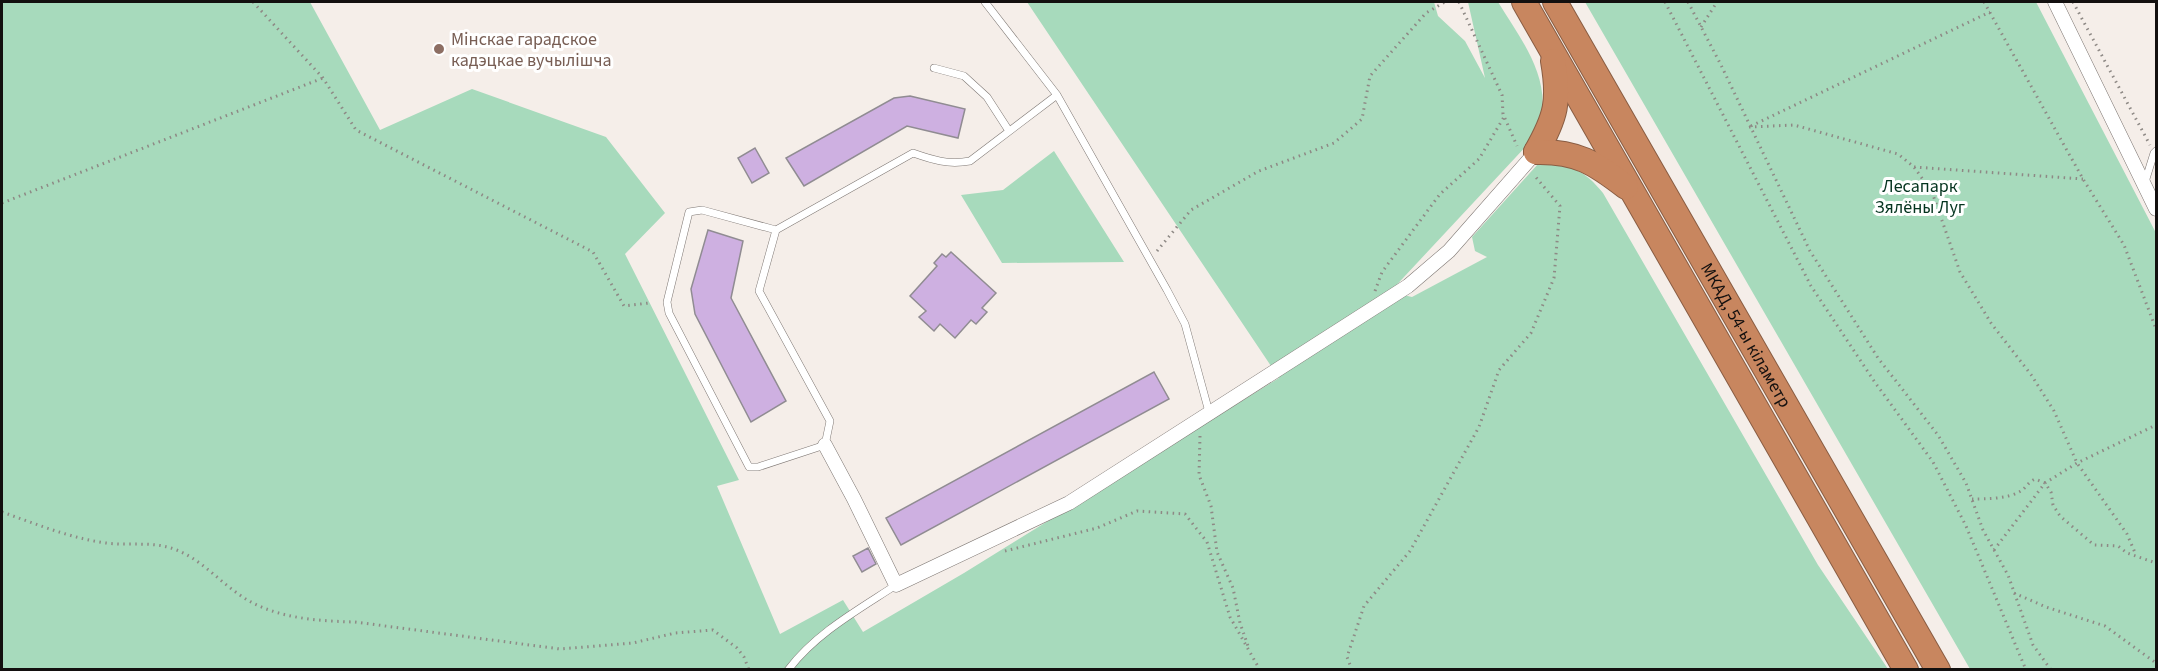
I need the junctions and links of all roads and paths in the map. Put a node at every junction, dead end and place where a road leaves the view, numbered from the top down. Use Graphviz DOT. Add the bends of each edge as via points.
graph roads {
  1 [pos="253,2"];
  2 [pos="986,2"];
  3 [pos="1446,2"];
  4 [pos="1459,2"];
  5 [pos="1524,2"];
  6 [pos="1556,2"];
  7 [pos="1665,2"];
  8 [pos="1688,2"];
  9 [pos="1717,2"];
  10 [pos="1984,2"];
  11 [pos="2055,2"];
  12 [pos="2073,2"];
  13 [pos="1990,12"];
  14 [pos="1701,27"];
  15 [pos="1550,47"];
  16 [pos="934,68"];
  17 [pos="323,78"];
  18 [pos="1057,94"];
  19 [pos="1504,117"];
  20 [pos="1749,127"];
  21 [pos="1009,131"];
  22 [pos="2155,152"];
  23 [pos="1531,158"];
  24 [pos="1914,167"];
  25 [pos="2083,179"];
  26 [pos="2144,186"];
  27 [pos="1632,192"];
  28 [pos="2,203"];
  29 [pos="2157,209"];
  30 [pos="776,230"];
  31 [pos="1150,260"];
  32 [pos="650,303"];
  33 [pos="1367,312"];
  34 [pos="2157,329"];
  35 [pos="1209,412"];
  36 [pos="1196,421"];
  37 [pos="2157,426"];
  38 [pos="825,445"];
  39 [pos="2077,463"];
  40 [pos="2044,483"];
  41 [pos="1972,499"];
  42 [pos="2,512"];
  43 [pos="1994,550"];
  44 [pos="996,553"];
  45 [pos="2136,555"];
  46 [pos="2157,563"];
  47 [pos="896,585"];
  48 [pos="2014,593"];
  49 [pos="1251,653"];
  50 [pos="2157,663"];
  51 [pos="749,669"];
  52 [pos="788,669"];
  53 [pos="1260,669"];
  54 [pos="1352,669"];
  55 [pos="1906,669"];
  56 [pos="1938,669"];
  57 [pos="2026,669"];
  58 [pos="2052,669"];
  1 -- 17 [label="path"];
  2 -- 18 [label="lane"];
  3 -- 31 [label="path" via="1426,14 1370,76 1362,119 1334,143 1259,171 1191,210"];
  4 -- 19 [label="path" via="1502,95"];
  5 -- 15 [label="highway, МКАД, 54-ы кіламетр"];
  6 -- 56 [label="highway, МКАД, 54-ы кіламетр"];
  7 -- 57 [label="path" via="1811,286 1933,462 1966,526"];
  8 -- 14 [label="path"];
  9 -- 14 [label="path"];
  10 -- 13 [label="path"];
  11 -- 26 [label="street"];
  12 -- 22 [label="path"];
  13 -- 20 [label="path"];
  13 -- 25 [label="path"];
  14 -- 20 [label="path"];
  15 -- 23 [label="highway" via="1556,105 1550,128"];
  15 -- 27 [label="highway, МКАД, 54-ы кіламетр"];
  16 -- 21 [label="lane" via="964,76 987,97"];
  17 -- 28 [label="path"];
  17 -- 32 [label="path" via="356,130 592,252 624,306"];
  18 -- 21 [label="lane"];
  18 -- 31 [label="lane"];
  19 -- 23 [label="path"];
  19 -- 33 [label="path" via="1479,159 1440,194 1382,272"];
  20 -- 24 [label="path" via="1794,125 1898,154"];
  20 -- 41 [label="path" via="1810,251 1878,358 1938,435"];
  21 -- 30 [label="lane" via="970,161 938,162 913,153"];
  22 -- 26 [label="lane"];
  23 -- 27 [label="highway" via="1558,151 1577,156"];
  23 -- 33 [label="street" via="1441,259"];
  23 -- 54 [label="path" via="1560,206 1554,278 1531,333 1499,370 1479,427 1410,551 1364,606 1347,657"];
  24 -- 25 [label="path"];
  24 -- 39 [label="path" via="1932,192 1960,272 2054,411"];
  25 -- 34 [label="path" via="2124,245"];
  26 -- 29 [label="street"];
  27 -- 55 [label="highway, МКАД, 54-ы кіламетр"];
  30 -- 38 [label="lane" via="759,291 830,421"];
  30 -- 38 [label="lane" via="702,210 689,212 668,302 669,313 749,467"];
  31 -- 35 [label="lane" via="1185,324"];
  33 -- 35 [label="street"];
  35 -- 36 [label="street"];
  36 -- 47 [label="street" via="1069,503"];
  36 -- 49 [label="path" via="1199,475 1211,506 1217,552 1233,588"];
  37 -- 39 [label="path"];
  38 -- 47 [label="street"];
  39 -- 40 [label="path"];
  39 -- 45 [label="path" via="2127,534"];
  40 -- 41 [label="path" via="2035,478 2014,494"];
  40 -- 43 [label="path"];
  40 -- 45 [label="path" via="2060,516 2076,531 2094,545 2118,546"];
  41 -- 43 [label="path"];
  42 -- 51 [label="path" via="72,537 174,549 199,562 265,610 322,621 355,621 560,649 612,646 713,630 737,648"];
  43 -- 48 [label="path"];
  44 -- 49 [label="path" via="1097,528 1137,511 1185,514 1207,542 1230,616"];
  45 -- 46 [label="path"];
  47 -- 52 [label="lane" via="812,643"];
  48 -- 50 [label="path" via="2105,627"];
  48 -- 58 [label="path" via="2033,645"];
  49 -- 53 [label="path"];
}
